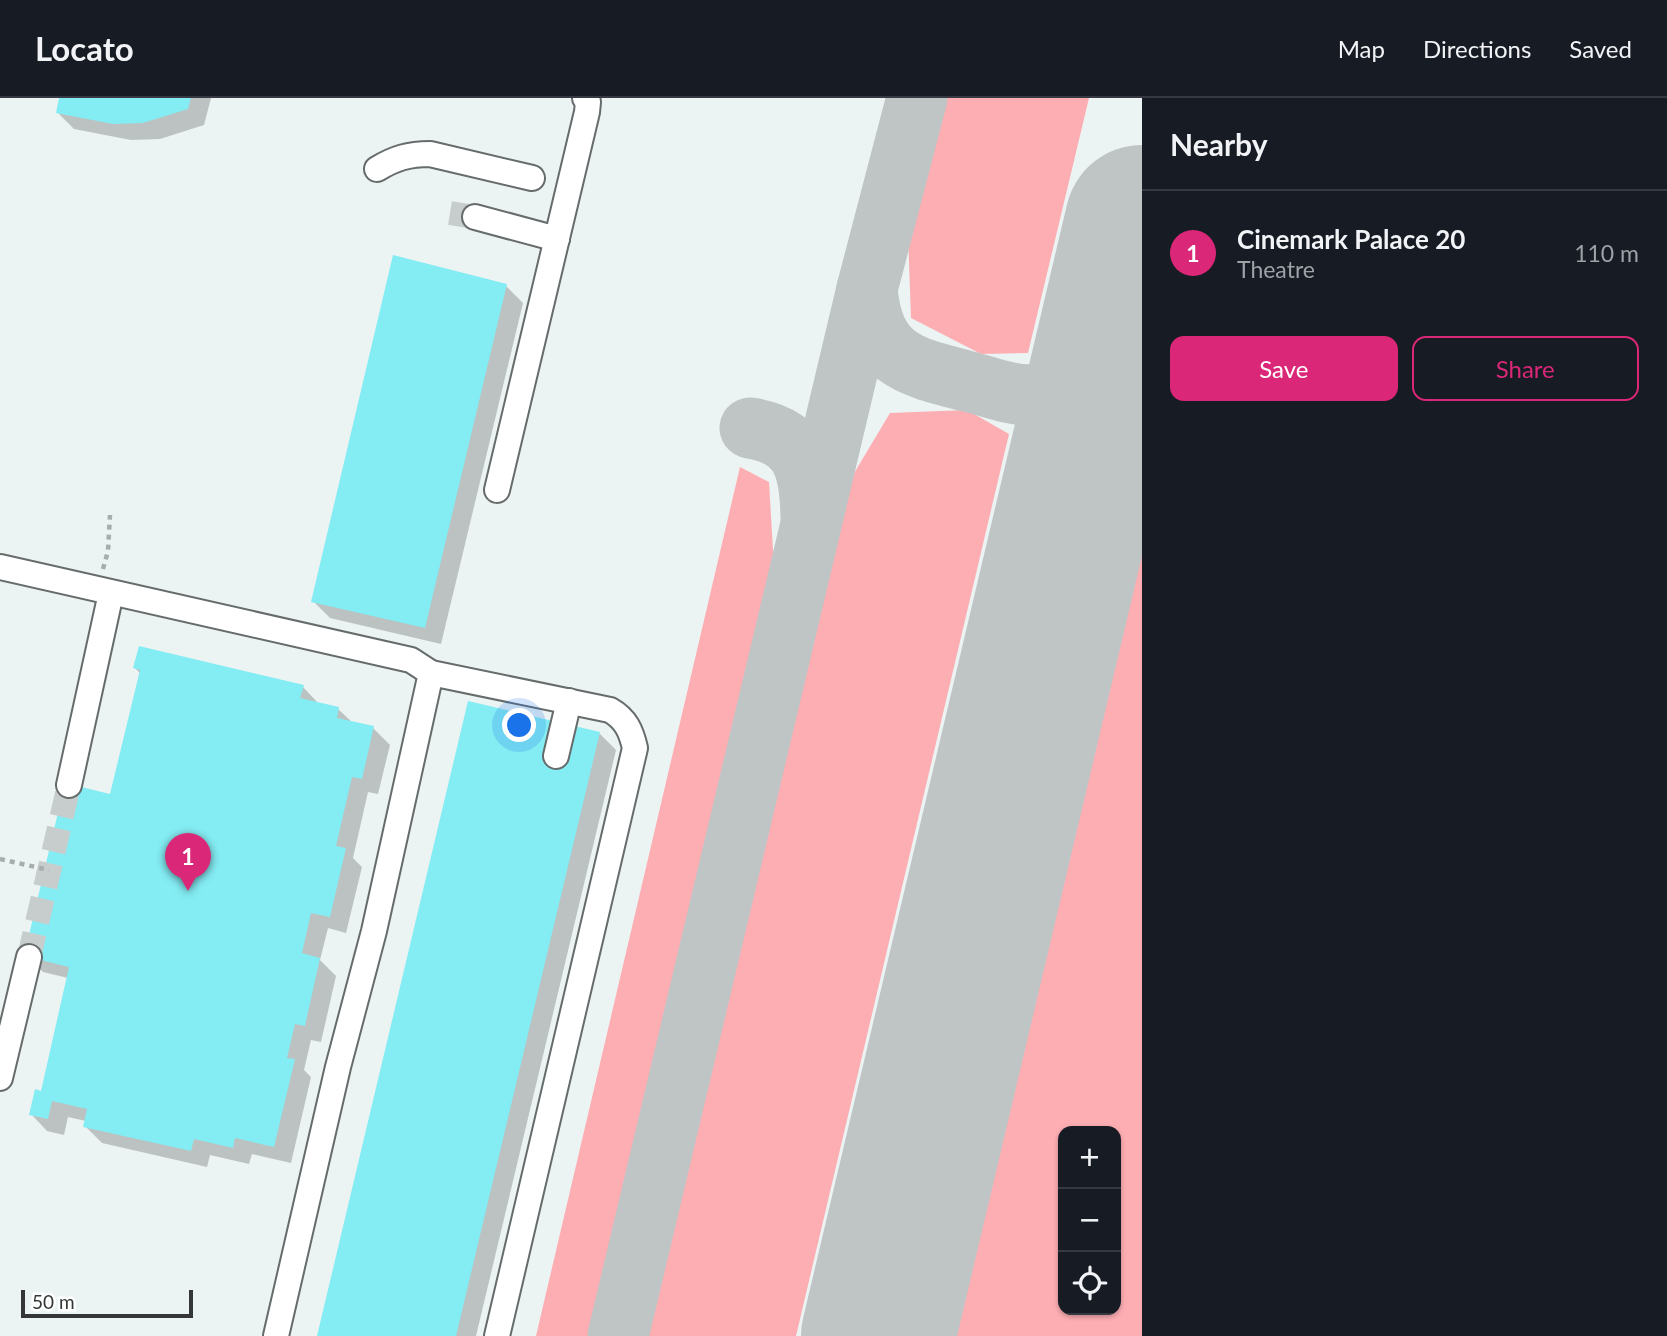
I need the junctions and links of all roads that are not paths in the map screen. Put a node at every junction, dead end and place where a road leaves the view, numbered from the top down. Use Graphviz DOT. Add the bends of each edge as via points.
graph roads {
  1 [pos="585,98"];
  2 [pos="377,169"];
  3 [pos="532,178"];
  4 [pos="475,217"];
  5 [pos="556,239"];
  6 [pos="497,490"];
  7 [pos="0,567"];
  8 [pos="104,591"];
  9 [pos="431,673"];
  10 [pos="569,701"];
  11 [pos="556,756"];
  12 [pos="69,785"];
  13 [pos="29,957"];
  14 [pos="0,1078"];
  15 [pos="276,1336"];
  16 [pos="497,1336"];
  1 -- 5 [label="lane" via="587,112"];
  2 -- 3 [label="lane" via="394,159 430,154"];
  4 -- 5 [label="lane"];
  5 -- 6 [label="lane"];
  7 -- 8 [label="lane"];
  8 -- 9 [label="lane" via="411,660"];
  8 -- 12 [label="lane"];
  9 -- 10 [label="lane"];
  9 -- 15 [label="lane"];
  10 -- 11 [label="lane"];
  10 -- 16 [label="lane" via="618,715 628,726 635,748"];
  13 -- 14 [label="lane"];
}
